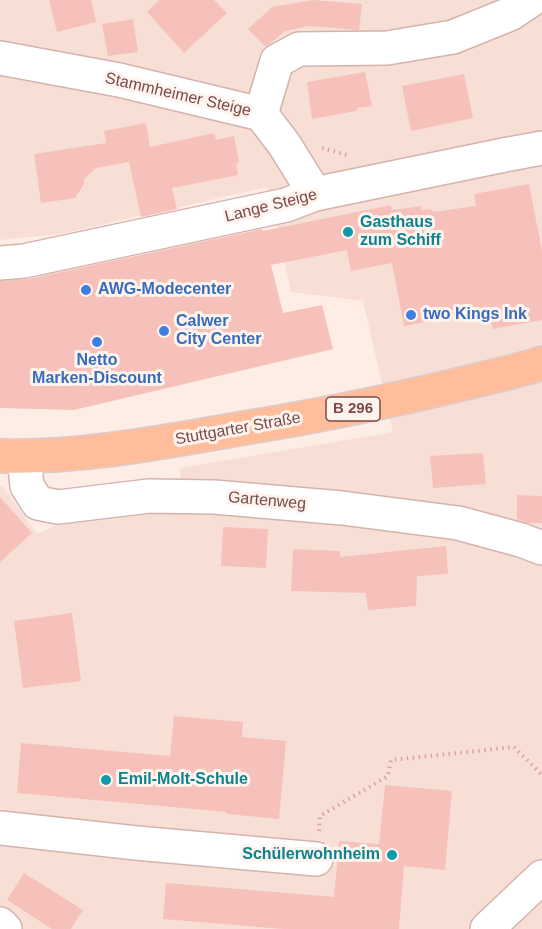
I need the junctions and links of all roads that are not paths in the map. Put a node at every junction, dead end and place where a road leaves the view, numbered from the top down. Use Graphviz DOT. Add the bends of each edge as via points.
graph roads {
  1 [pos="531,0"];
  2 [pos="0,58"];
  3 [pos="261,114"];
  4 [pos="542,148"];
  5 [pos="315,194"];
  6 [pos="0,262"];
  7 [pos="542,363"];
  8 [pos="12,456"];
  9 [pos="542,548"];
  10 [pos="0,828"];
  11 [pos="316,859"];
  12 [pos="542,877"];
  13 [pos="0,924"];
  14 [pos="5,929"];
  15 [pos="487,929"];
  1 -- 3 [label="street" via="510,14 453,37 387,48 299,49 277,61"];
  2 -- 3 [label="street, Stammheimer Steige" via="119,80"];
  3 -- 5 [label="street, Stammheimer Steige"];
  4 -- 5 [label="street, Lange Steige"];
  5 -- 6 [label="street, Lange Steige" via="264,210 24,261"];
  7 -- 8 [label="main road, Stuttgarter Straße / B 296" via="323,415 125,448"];
  8 -- 9 [label="street, Gartenweg" via="38,503 58,507 149,496 214,497 458,523"];
  10 -- 11 [label="street"];
  12 -- 15 [label="street"];
  13 -- 14 [label="street"];
}
